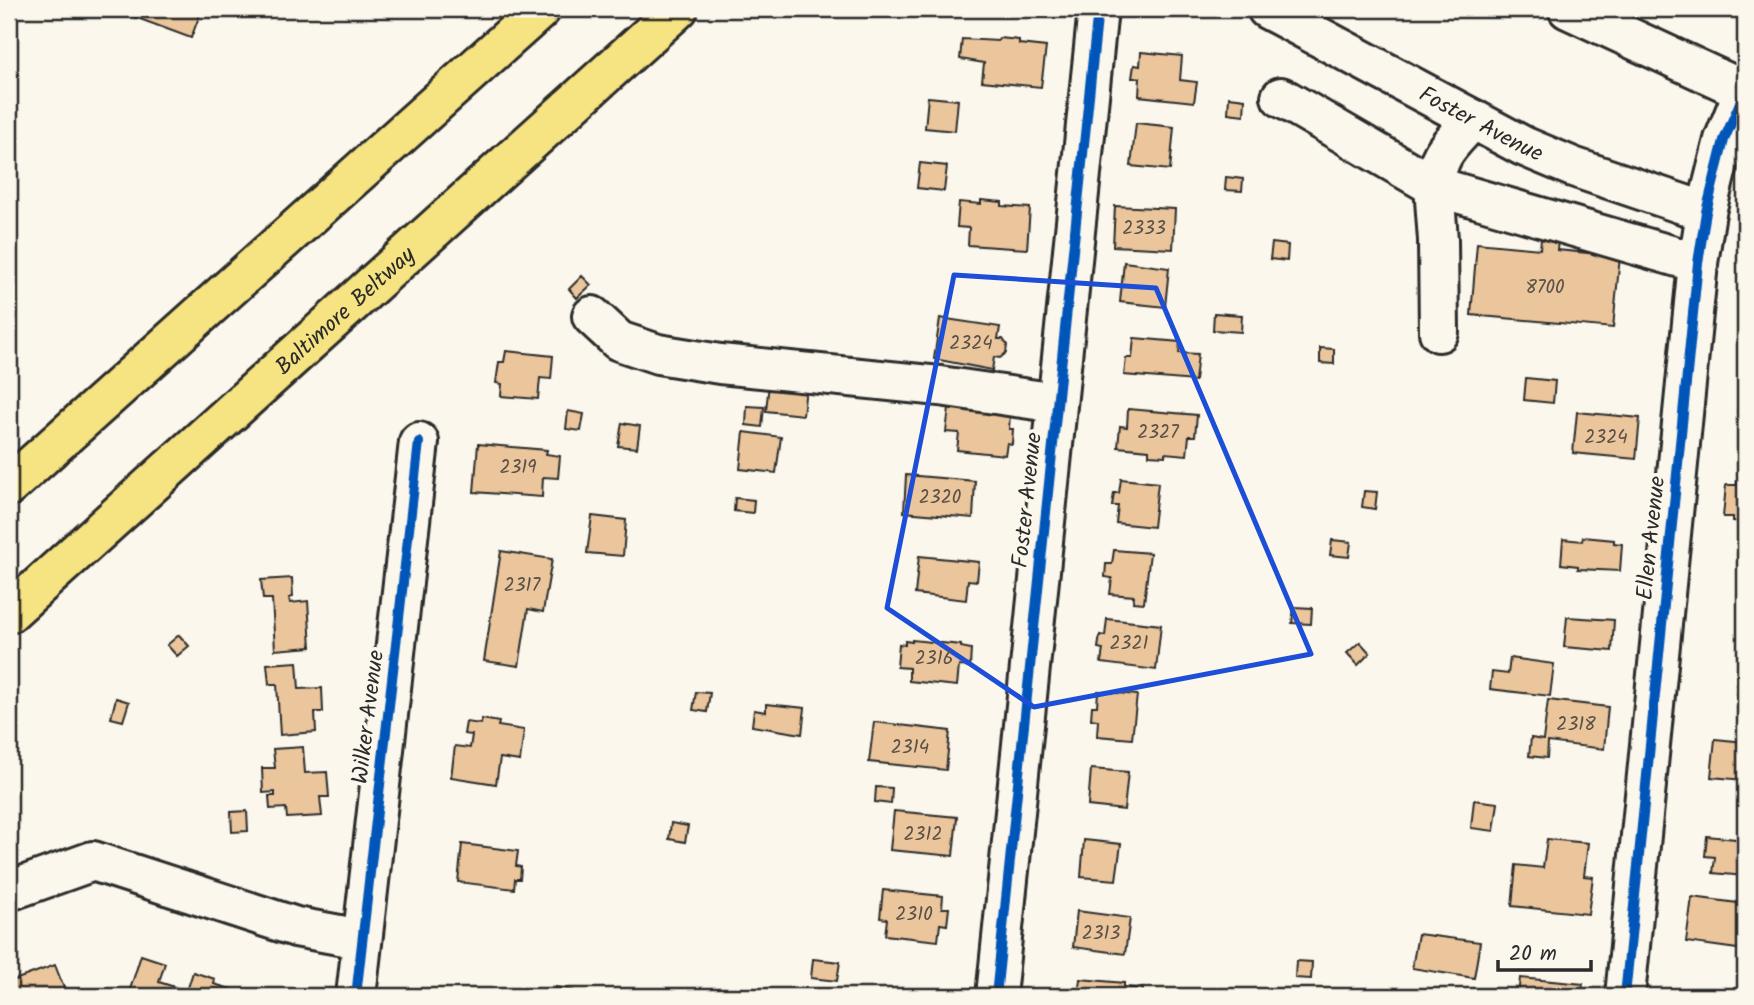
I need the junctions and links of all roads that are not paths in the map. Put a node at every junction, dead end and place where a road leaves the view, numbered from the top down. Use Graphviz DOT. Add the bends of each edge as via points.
graph roads {
  1 [pos="541,9"];
  2 [pos="678,9"];
  3 [pos="1098,9"];
  4 [pos="1267,9"];
  5 [pos="1568,9"];
  6 [pos="1745,90"];
  7 [pos="1281,97"];
  8 [pos="1473,119"];
  9 [pos="1434,186"];
  10 [pos="1706,212"];
  11 [pos="1698,263"];
  12 [pos="592,316"];
  13 [pos="1440,332"];
  14 [pos="1057,403"];
  15 [pos="419,442"];
  16 [pos="9,486"];
  17 [pos="84,545"];
  18 [pos="9,613"];
  19 [pos="9,631"];
  20 [pos="9,891"];
  21 [pos="361,939"];
  22 [pos="356,996"];
  23 [pos="996,996"];
  24 [pos="1625,996"];
  1 -- 16 [label="highway"];
  2 -- 17 [label="highway, Baltimore Beltway"];
  3 -- 14 [label="street, Foster Avenue"];
  4 -- 8 [label="street, Foster Avenue"];
  5 -- 6 [label="street"];
  6 -- 10 [label="street, Ellen Avenue" via="1724,140"];
  7 -- 9 [label="street"];
  8 -- 9 [label="street" via="1441,155"];
  8 -- 10 [label="street, Foster Avenue" via="1573,167"];
  9 -- 11 [label="street"];
  9 -- 13 [label="street"];
  10 -- 11 [label="street, Ellen Avenue"];
  11 -- 24 [label="street, Ellen Avenue"];
  12 -- 14 [label="street" via="620,341 658,354"];
  14 -- 23 [label="street, Foster Avenue"];
  15 -- 21 [label="street, Wilker Avenue"];
  17 -- 18 [label="highway, Baltimore Beltway"];
  17 -- 19 [label="highway"];
  20 -- 21 [label="street" via="93,862 296,927"];
  21 -- 22 [label="street, Wilker Avenue"];
}
